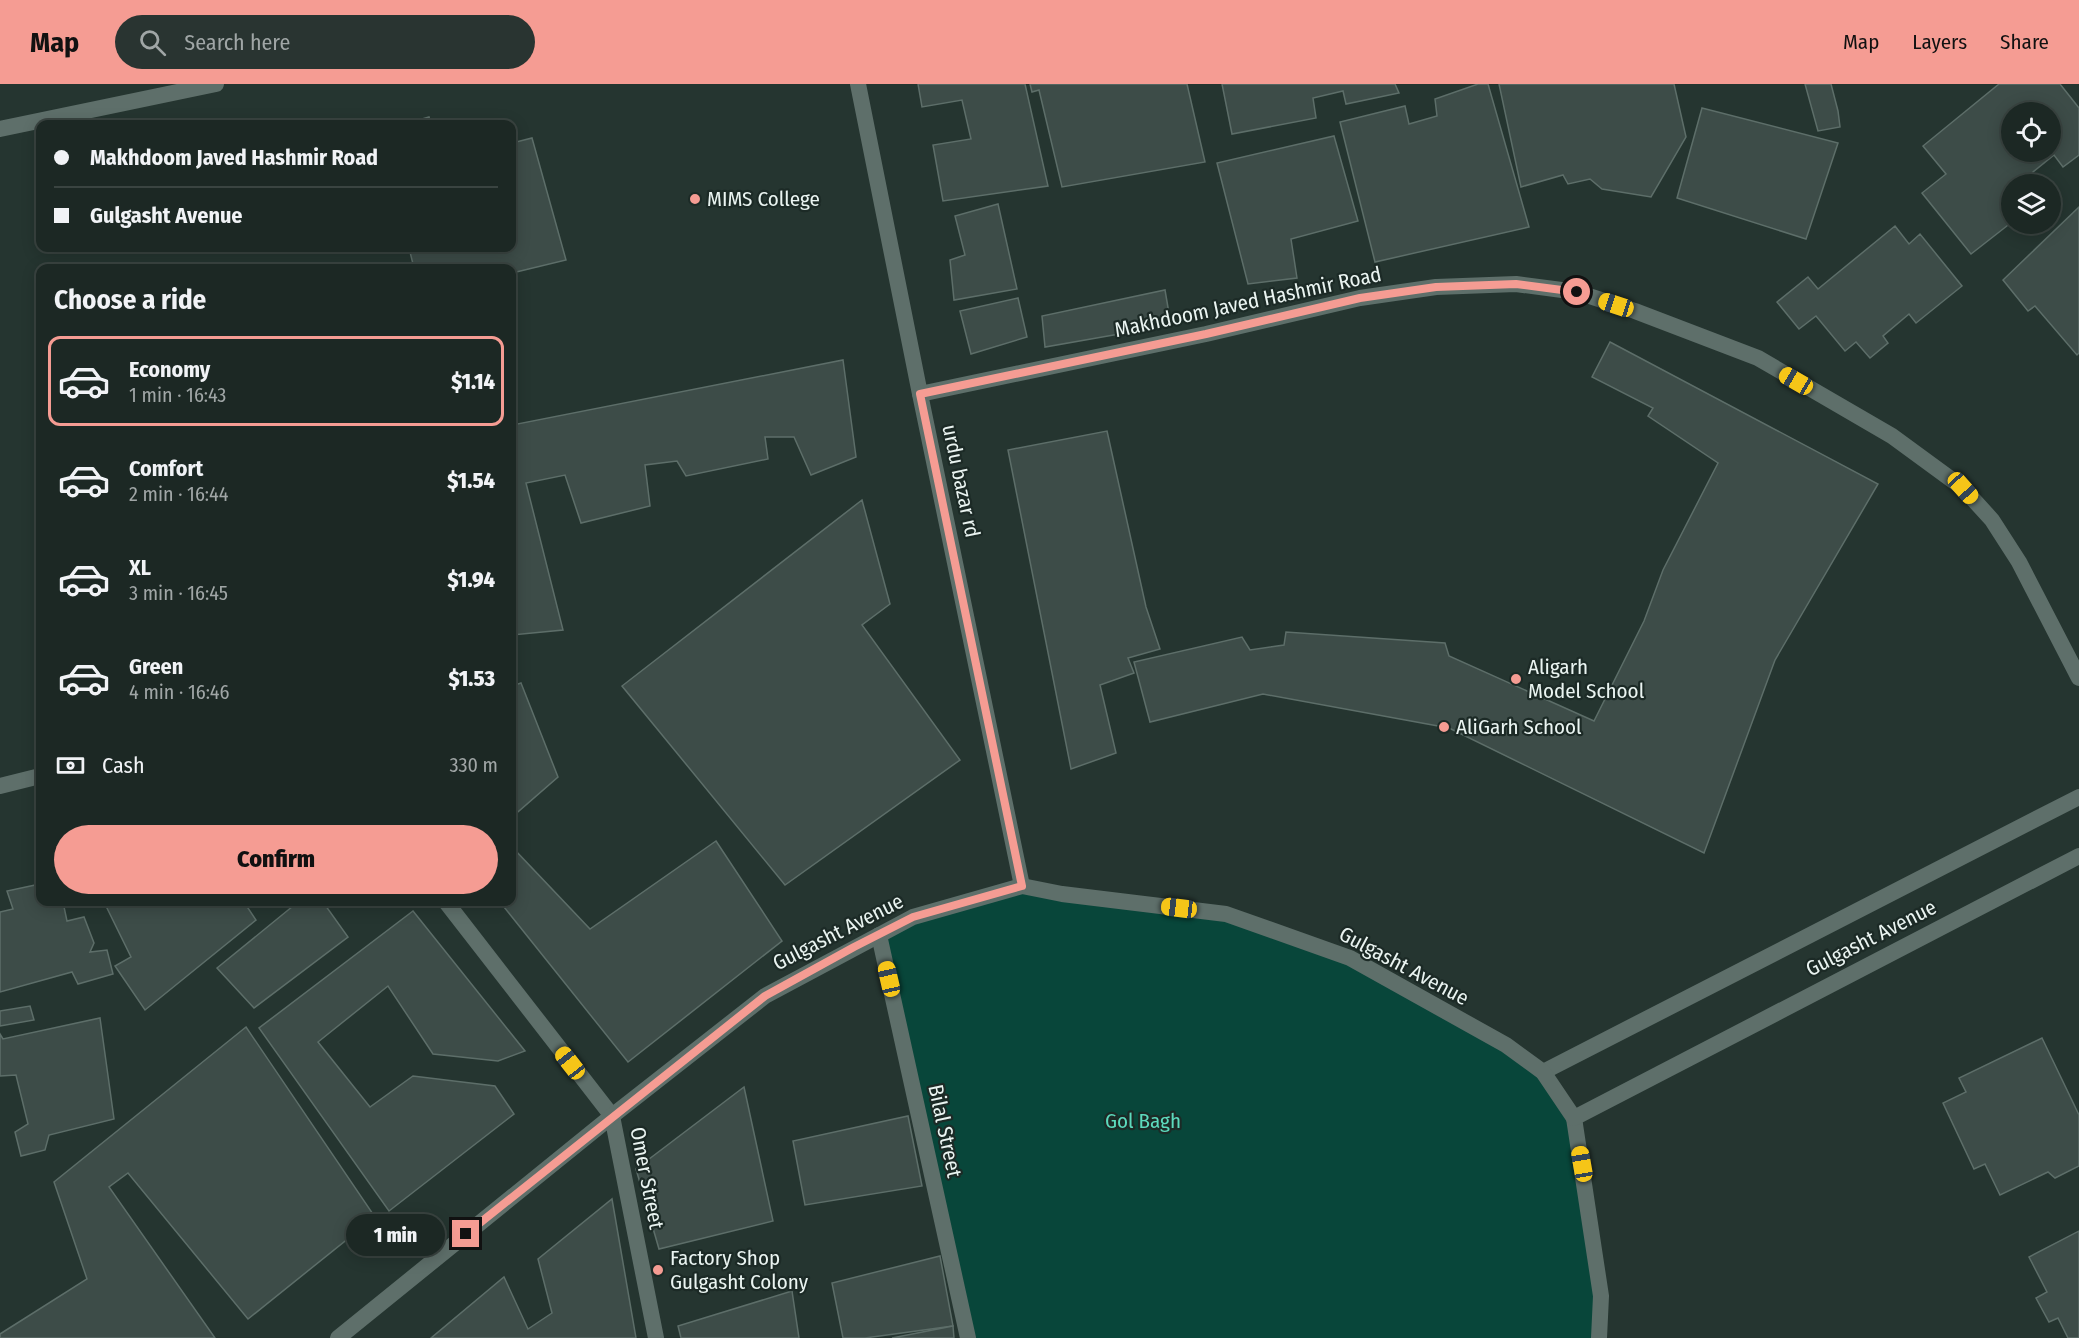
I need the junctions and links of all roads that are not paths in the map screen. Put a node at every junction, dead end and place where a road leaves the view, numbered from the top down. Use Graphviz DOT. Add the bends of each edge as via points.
graph roads {
  1 [pos="216,84"];
  2 [pos="858,84"];
  3 [pos="43,120"];
  4 [pos="36,122"];
  5 [pos="0,129"];
  6 [pos="920,394"];
  7 [pos="2079,678"];
  8 [pos="36,777"];
  9 [pos="0,786"];
  10 [pos="2079,798"];
  11 [pos="2079,856"];
  12 [pos="1022,886"];
  13 [pos="449,906"];
  14 [pos="879,934"];
  15 [pos="1543,1072"];
  16 [pos="612,1116"];
  17 [pos="1574,1118"];
  18 [pos="338,1338"];
  19 [pos="656,1338"];
  20 [pos="968,1338"];
  21 [pos="1599,1338"];
  1 -- 3 [label="street"];
  2 -- 6 [label="street, urdu bazar rd"];
  4 -- 5 [label="street"];
  6 -- 7 [label="street, Makhdoom Javed Hashmir Road" via="1360,298 1436,287 1516,284 1577,292 1758,358 1892,436 1963,488 1992,520 2019,562"];
  6 -- 12 [label="street, urdu bazar rd"];
  8 -- 9 [label="street"];
  10 -- 15 [label="street, Gulgasht Avenue"];
  11 -- 17 [label="street, Gulgasht Avenue"];
  12 -- 14 [label="street, Gulgasht Avenue" via="913,917"];
  12 -- 15 [label="street, Gulgasht Avenue" via="1238,918 1350,958 1506,1045"];
  13 -- 16 [label="street, Omer Street"];
  14 -- 16 [label="street, Gulgasht Avenue" via="765,996"];
  14 -- 20 [label="street, Bilal Street"];
  15 -- 17 [label="street, Gulgasht Avenue"];
  16 -- 18 [label="street, Gulgasht Avenue"];
  16 -- 19 [label="street, Omer Street"];
  17 -- 21 [label="street" via="1601,1296"];
}
